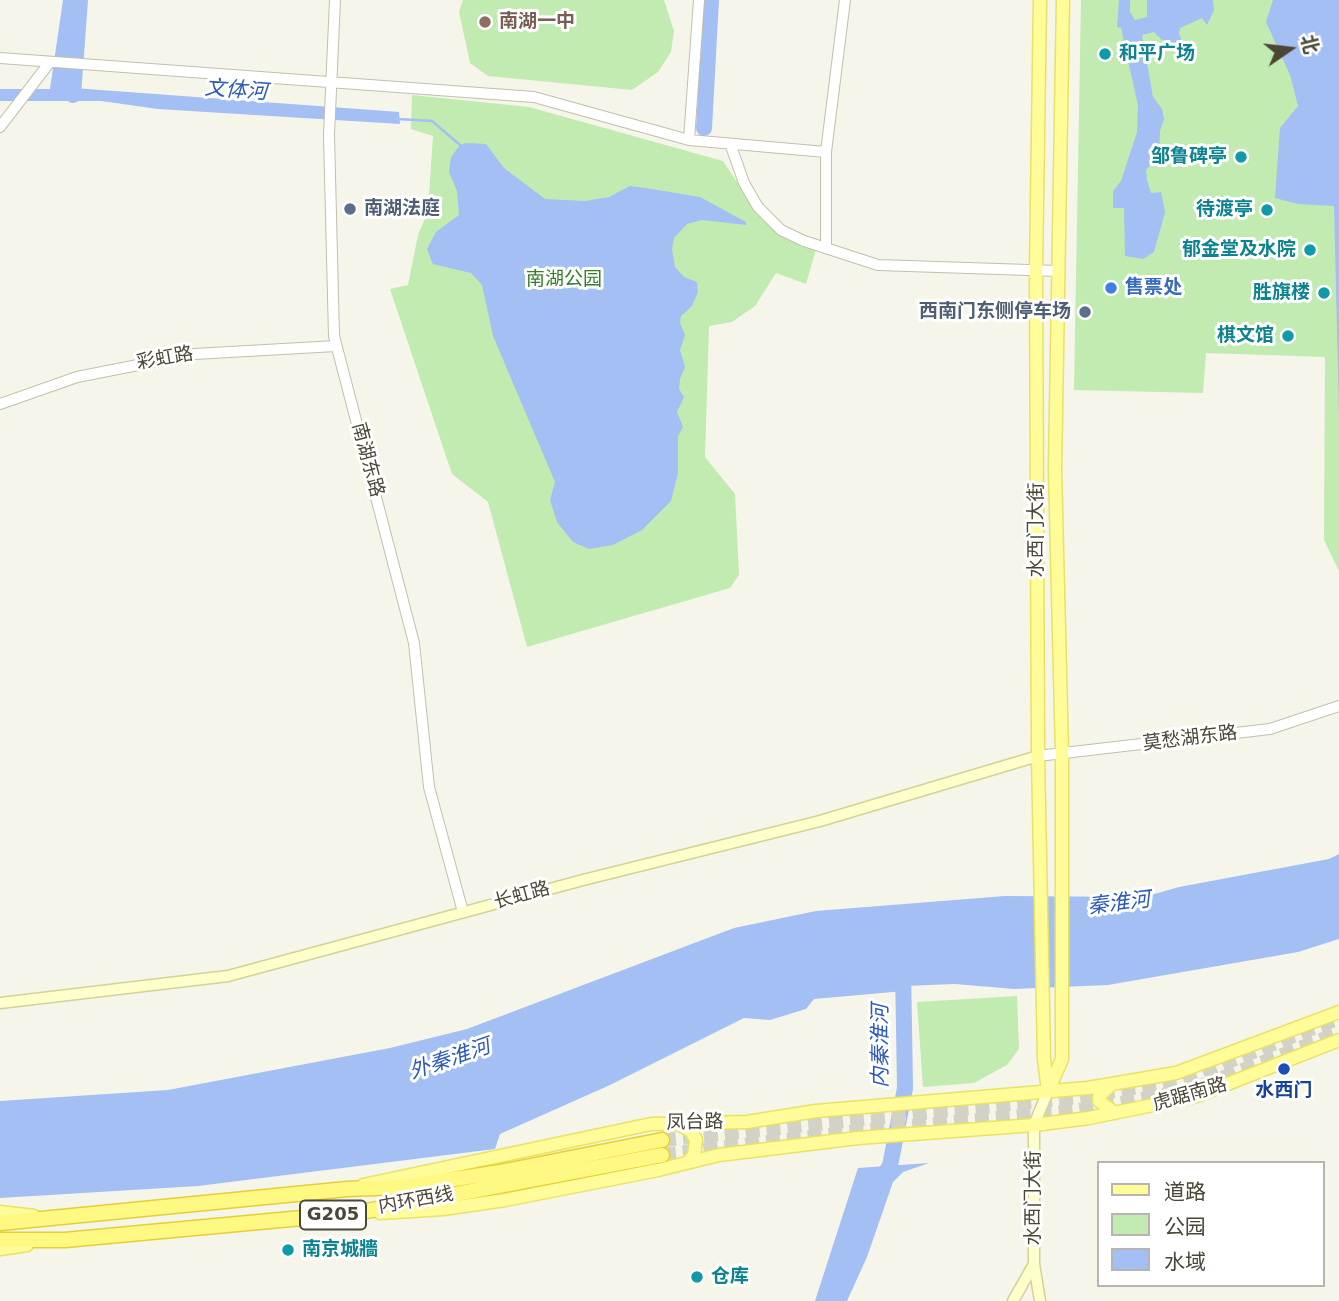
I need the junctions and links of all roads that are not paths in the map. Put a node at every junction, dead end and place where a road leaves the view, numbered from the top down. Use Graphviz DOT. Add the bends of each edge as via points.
graph roads {
  1 [pos="335,0"];
  2 [pos="699,0"];
  3 [pos="845,0"];
  4 [pos="1040,0"];
  5 [pos="1063,0"];
  6 [pos="0,58"];
  7 [pos="52,62"];
  8 [pos="332,82"];
  9 [pos="0,127"];
  10 [pos="689,140"];
  11 [pos="731,146"];
  12 [pos="826,152"];
  13 [pos="826,247"];
  14 [pos="1036,271"];
  15 [pos="1058,271"];
  16 [pos="337,346"];
  17 [pos="0,404"];
  18 [pos="1339,706"];
  19 [pos="1062,754"];
  20 [pos="1038,756"];
  21 [pos="463,912"];
  22 [pos="0,1003"];
  23 [pos="1339,1012"];
  24 [pos="1339,1040"];
  25 [pos="1111,1084"];
  26 [pos="1048,1091"];
  27 [pos="1115,1113"];
  28 [pos="675,1122"];
  29 [pos="1034,1125"];
  30 [pos="688,1162"];
  31 [pos="347,1189"];
  32 [pos="0,1212"];
  33 [pos="356,1213"];
  34 [pos="44,1217"];
  35 [pos="0,1223"];
  36 [pos="0,1240"];
  37 [pos="65,1240"];
  38 [pos="0,1249"];
  39 [pos="1034,1264"];
  40 [pos="1013,1301"];
  41 [pos="1040,1301"];
  1 -- 8 [label="street, 南湖东路"];
  2 -- 10 [label="street"];
  3 -- 12 [label="street"];
  4 -- 14 [label="main road, 水西门大街"];
  5 -- 15 [label="main road, 水西门大街"];
  6 -- 7 [label="street"];
  7 -- 8 [label="street"];
  7 -- 9 [label="street"];
  8 -- 10 [label="street" via="534,97"];
  8 -- 16 [label="street, 南湖东路" via="329,135"];
  10 -- 11 [label="street"];
  11 -- 12 [label="street"];
  11 -- 13 [label="street" via="758,207 781,230"];
  12 -- 13 [label="street"];
  13 -- 14 [label="street" via="878,265"];
  14 -- 15 [label="street"];
  14 -- 20 [label="main road, 水西门大街"];
  15 -- 19 [label="main road, 水西门大街" via="1055,469"];
  16 -- 17 [label="street, 彩虹路" via="194,354 77,377"];
  16 -- 21 [label="street, 南湖东路" via="414,643 429,787"];
  18 -- 19 [label="street, 莫愁湖东路" via="1270,730"];
  19 -- 20 [label="street, 莫愁湖东路"];
  19 -- 26 [label="main road, 水西门大街" via="1062,1059"];
  20 -- 21 [label="main road, 长虹路" via="820,821"];
  20 -- 26 [label="main road, 水西门大街"];
  21 -- 22 [label="main road, 长虹路" via="228,976"];
  23 -- 25 [label="main road, 虎踞南路" via="1209,1063"];
  24 -- 27 [label="main road, 虎踞南路" via="1197,1096"];
  25 -- 26 [label="main road, 虎踞南路"];
  25 -- 27 [label="main road" via="1098,1101"];
  26 -- 28 [label="main road, 凤台路" via="855,1107 747,1122"];
  26 -- 29 [label="main road, 水西门大街"];
  27 -- 29 [label="main road, 虎踞南路"];
  28 -- 30 [label="main road" via="691,1131 696,1140"];
  28 -- 31 [label="main road, 凤台路" via="540,1145"];
  29 -- 30 [label="main road, 凤台路" via="858,1138"];
  29 -- 39 [label="main road, 水西门大街"];
  30 -- 33 [label="main road, 凤台路" via="443,1209"];
  31 -- 33 [label="highway, 内环西线 / G205" via="403,1187 662,1147"];
  31 -- 34 [label="highway, 内环西线 / G205"];
  32 -- 34 [label="main road"];
  33 -- 37 [label="highway, 内环西线 / G205"];
  34 -- 35 [label="highway, 内环西线 / G205"];
  36 -- 37 [label="highway, 内环西线 / G205"];
  37 -- 38 [label="main road"];
  39 -- 40 [label="main road, 水西门大街"];
  39 -- 41 [label="main road"];
}
